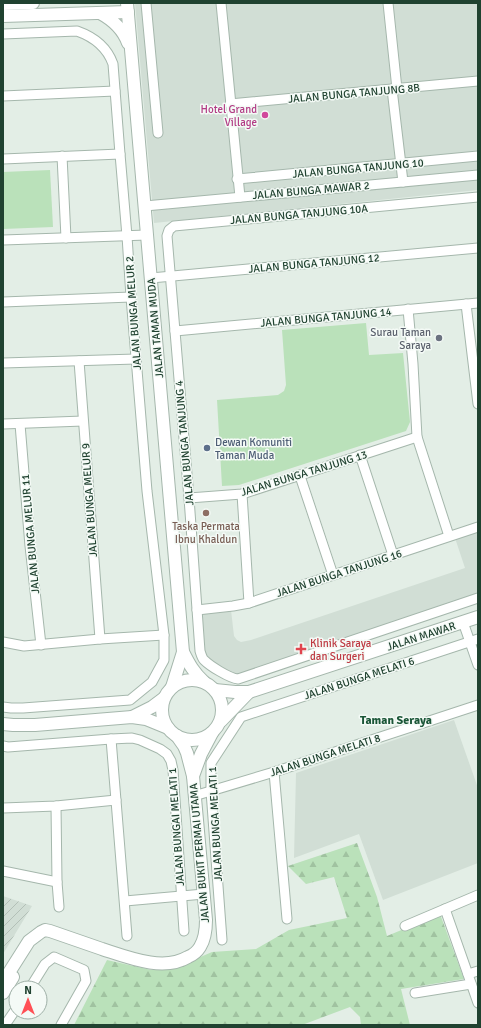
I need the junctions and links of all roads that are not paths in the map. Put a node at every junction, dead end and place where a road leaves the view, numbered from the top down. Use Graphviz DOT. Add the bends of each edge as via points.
graph roads {
  1 [pos="33,3"];
  2 [pos="146,3"];
  3 [pos="221,3"];
  4 [pos="388,3"];
  5 [pos="3,4"];
  6 [pos="127,8"];
  7 [pos="100,13"];
  8 [pos="3,16"];
  9 [pos="3,34"];
  10 [pos="131,52"];
  11 [pos="478,81"];
  12 [pos="395,89"];
  13 [pos="115,91"];
  14 [pos="3,96"];
  15 [pos="230,104"];
  16 [pos="158,133"];
  17 [pos="120,154"];
  18 [pos="62,156"];
  19 [pos="478,156"];
  20 [pos="3,159"];
  21 [pos="401,164"];
  22 [pos="478,175"];
  23 [pos="237,179"];
  24 [pos="403,182"];
  25 [pos="240,197"];
  26 [pos="478,198"];
  27 [pos="145,206"];
  28 [pos="147,235"];
  29 [pos="127,236"];
  30 [pos="66,238"];
  31 [pos="3,240"];
  32 [pos="478,248"];
  33 [pos="169,276"];
  34 [pos="151,278"];
  35 [pos="131,297"];
  36 [pos="3,302"];
  37 [pos="478,303"];
  38 [pos="466,304"];
  39 [pos="408,310"];
  40 [pos="175,331"];
  41 [pos="136,360"];
  42 [pos="79,361"];
  43 [pos="3,364"];
  44 [pos="476,365"];
  45 [pos="478,404"];
  46 [pos="83,421"];
  47 [pos="3,424"];
  48 [pos="20,424"];
  49 [pos="417,437"];
  50 [pos="360,455"];
  51 [pos="300,476"];
  52 [pos="242,494"];
  53 [pos="189,498"];
  54 [pos="478,527"];
  55 [pos="449,536"];
  56 [pos="393,555"];
  57 [pos="334,575"];
  58 [pos="478,598"];
  59 [pos="249,603"];
  60 [pos="197,610"];
  61 [pos="478,617"];
  62 [pos="463,622"];
  63 [pos="164,635"];
  64 [pos="100,639"];
  65 [pos="474,641"];
  66 [pos="3,642"];
  67 [pos="41,645"];
  68 [pos="183,652"];
  69 [pos="478,666"];
  70 [pos="204,682"];
  71 [pos="172,687"];
  72 [pos="215,690"];
  73 [pos="249,692"];
  74 [pos="164,698"];
  75 [pos="478,705"];
  76 [pos="3,707"];
  77 [pos="132,717"];
  78 [pos="241,717"];
  79 [pos="221,721"];
  80 [pos="3,724"];
  81 [pos="168,728"];
  82 [pos="212,733"];
  83 [pos="177,736"];
  84 [pos="111,739"];
  85 [pos="3,746"];
  86 [pos="274,772"];
  87 [pos="193,776"];
  88 [pos="211,791"];
  89 [pos="194,796"];
  90 [pos="116,800"];
  91 [pos="56,806"];
  92 [pos="3,808"];
  93 [pos="3,870"];
  94 [pos="58,882"];
  95 [pos="204,894"];
  96 [pos="478,895"];
  97 [pos="182,896"];
  98 [pos="125,901"];
  99 [pos="59,907"];
  100 [pos="445,909"];
  101 [pos="287,919"];
  102 [pos="405,926"];
  103 [pos="184,931"];
  104 [pos="38,934"];
  105 [pos="127,936"];
  106 [pos="222,940"];
  107 [pos="478,971"];
  108 [pos="468,974"];
  109 [pos="35,980"];
  110 [pos="3,982"];
  111 [pos="471,984"];
  112 [pos="3,993"];
  113 [pos="416,993"];
  114 [pos="478,1003"];
  115 [pos="61,1025"];
  1 -- 5 [label="street"];
  2 -- 16 [label="street"];
  3 -- 15 [label="street"];
  4 -- 12 [label="street"];
  6 -- 7 [label="street"];
  6 -- 10 [label="street, JALAN TAMAN MUDA"];
  7 -- 8 [label="street"];
  7 -- 10 [label="street" via="120,29"];
  9 -- 13 [label="street, JALAN BUNGA MELUR 2" via="76,31 94,38 107,50 113,64"];
  10 -- 27 [label="street, JALAN TAMAN MUDA"];
  11 -- 12 [label="street, JALAN BUNGA TANJUNG 8B"];
  12 -- 15 [label="street, JALAN BUNGA TANJUNG 8B"];
  12 -- 21 [label="street"];
  13 -- 14 [label="street"];
  13 -- 17 [label="street, JALAN BUNGA MELUR 2"];
  15 -- 23 [label="street"];
  17 -- 18 [label="street"];
  17 -- 29 [label="street, JALAN BUNGA MELUR 2"];
  18 -- 20 [label="street"];
  18 -- 30 [label="street"];
  19 -- 21 [label="street, JALAN BUNGA TANJUNG 10"];
  21 -- 23 [label="street, JALAN BUNGA TANJUNG 10"];
  21 -- 24 [label="street"];
  22 -- 24 [label="street, JALAN BUNGA MAWAR 2"];
  23 -- 25 [label="street"];
  24 -- 25 [label="street, JALAN BUNGA MAWAR 2"];
  25 -- 27 [label="street, JALAN BUNGA MAWAR 2"];
  26 -- 33 [label="street, JALAN BUNGA TANJUNG 10A" via="174,226 166,236"];
  27 -- 28 [label="street, JALAN TAMAN MUDA"];
  28 -- 29 [label="street"];
  28 -- 34 [label="street, JALAN TAMAN MUDA"];
  29 -- 30 [label="street"];
  29 -- 35 [label="street, JALAN BUNGA MELUR 2"];
  30 -- 31 [label="street"];
  32 -- 33 [label="street, JALAN BUNGA TANJUNG 12"];
  33 -- 34 [label="street, JALAN BUNGA TANJUNG 12"];
  33 -- 40 [label="street, JALAN BUNGA TANJUNG 4"];
  34 -- 68 [label="street, JALAN TAMAN MUDA"];
  35 -- 36 [label="street"];
  35 -- 41 [label="street, JALAN BUNGA MELUR 2"];
  37 -- 38 [label="street, JALAN BUNGA TANJUNG 14"];
  38 -- 39 [label="street, JALAN BUNGA TANJUNG 14"];
  38 -- 44 [label="street"];
  39 -- 40 [label="street, JALAN BUNGA TANJUNG 14"];
  39 -- 49 [label="street"];
  40 -- 53 [label="street, JALAN BUNGA TANJUNG 4"];
  41 -- 42 [label="street"];
  41 -- 63 [label="street, JALAN BUNGA MELUR 2" via="147,491"];
  42 -- 43 [label="street"];
  42 -- 46 [label="street, JALAN BUNGA MELUR 9"];
  44 -- 45 [label="street"];
  46 -- 48 [label="street"];
  46 -- 64 [label="street, JALAN BUNGA MELUR 9"];
  47 -- 48 [label="street"];
  48 -- 67 [label="street, JALAN BUNGA MELUR 11"];
  49 -- 50 [label="street, JALAN BUNGA TANJUNG 13"];
  49 -- 55 [label="street"];
  50 -- 51 [label="street, JALAN BUNGA TANJUNG 13"];
  50 -- 56 [label="street"];
  51 -- 52 [label="street, JALAN BUNGA TANJUNG 13"];
  51 -- 57 [label="street"];
  52 -- 53 [label="street, JALAN BUNGA TANJUNG 13"];
  52 -- 59 [label="street"];
  53 -- 60 [label="street, JALAN BUNGA TANJUNG 4"];
  54 -- 55 [label="street, JALAN BUNGA TANJUNG 16"];
  55 -- 56 [label="street, JALAN BUNGA TANJUNG 16"];
  56 -- 57 [label="street, JALAN BUNGA TANJUNG 16"];
  57 -- 59 [label="street, JALAN BUNGA TANJUNG 16"];
  58 -- 60 [label="street, JALAN BUNGA TANJUNG 4" via="238,679 228,676 203,660"];
  59 -- 60 [label="street, JALAN BUNGA TANJUNG 16"];
  61 -- 62 [label="street, JALAN MAWAR"];
  62 -- 65 [label="street"];
  62 -- 73 [label="street, JALAN MAWAR"];
  63 -- 64 [label="street"];
  63 -- 76 [label="street, JALAN BUNGA MELUR 2" via="164,660 152,682 130,700 23,708"];
  64 -- 67 [label="street"];
  65 -- 69 [label="street"];
  65 -- 78 [label="street, JALAN BUNGA MELATI 6"];
  66 -- 67 [label="street" via="19,646"];
  68 -- 70 [label="street, JALAN TAMAN MUDA" via="191,669"];
  68 -- 71 [label="street, JALAN TAMAN MUDA"];
  70 -- 71 [label="street" via="187,680"];
  70 -- 72 [label="street"];
  71 -- 74 [label="street"];
  72 -- 73 [label="street, JALAN MAWAR"];
  72 -- 79 [label="street" via="222,702"];
  73 -- 79 [label="street, JALAN MAWAR"];
  74 -- 77 [label="street"];
  74 -- 81 [label="street" via="163,718"];
  75 -- 86 [label="street, JALAN BUNGA MELATI 8"];
  77 -- 80 [label="street" via="35,725"];
  77 -- 81 [label="street" via="146,719"];
  78 -- 88 [label="street, JALAN BUNGA MELATI 1" via="211,763"];
  79 -- 82 [label="street"];
  81 -- 83 [label="street"];
  82 -- 83 [label="street" via="199,740"];
  82 -- 87 [label="street, JALAN BUKIT PERMAI UTAMA"];
  83 -- 87 [label="street, JALAN BUKIT PERMAI UTAMA" via="187,753"];
  84 -- 85 [label="street"];
  84 -- 90 [label="street"];
  84 -- 97 [label="street, JALAN BUNGAI MELATI 1" via="140,740 160,749 171,761"];
  86 -- 88 [label="street, JALAN BUNGA MELATI 8"];
  86 -- 101 [label="street"];
  87 -- 89 [label="street, JALAN BUKIT PERMAI UTAMA"];
  88 -- 89 [label="street, JALAN BUNGA MELATI 8"];
  88 -- 106 [label="street, JALAN BUNGA MELATI 1"];
  89 -- 95 [label="street, JALAN BUKIT PERMAI UTAMA"];
  90 -- 91 [label="street"];
  90 -- 98 [label="street"];
  91 -- 92 [label="street"];
  91 -- 94 [label="street"];
  93 -- 94 [label="street"];
  94 -- 99 [label="street"];
  95 -- 97 [label="street"];
  95 -- 104 [label="street, JALAN BUKIT PERMAI UTAMA" via="206,930 200,947 194,954 175,962 153,963 133,959 50,931 45,930"];
  96 -- 100 [label="street"];
  97 -- 98 [label="street"];
  97 -- 103 [label="street, JALAN BUNGAI MELATI 1"];
  98 -- 105 [label="street"];
  100 -- 102 [label="street"];
  100 -- 108 [label="street"];
  104 -- 110 [label="street" via="28,941"];
  104 -- 112 [label="street"];
  107 -- 108 [label="street"];
  108 -- 111 [label="street"];
  109 -- 115 [label="street" via="45,964 54,957 84,970 86,981"];
  111 -- 113 [label="street"];
  111 -- 114 [label="street"];
}
